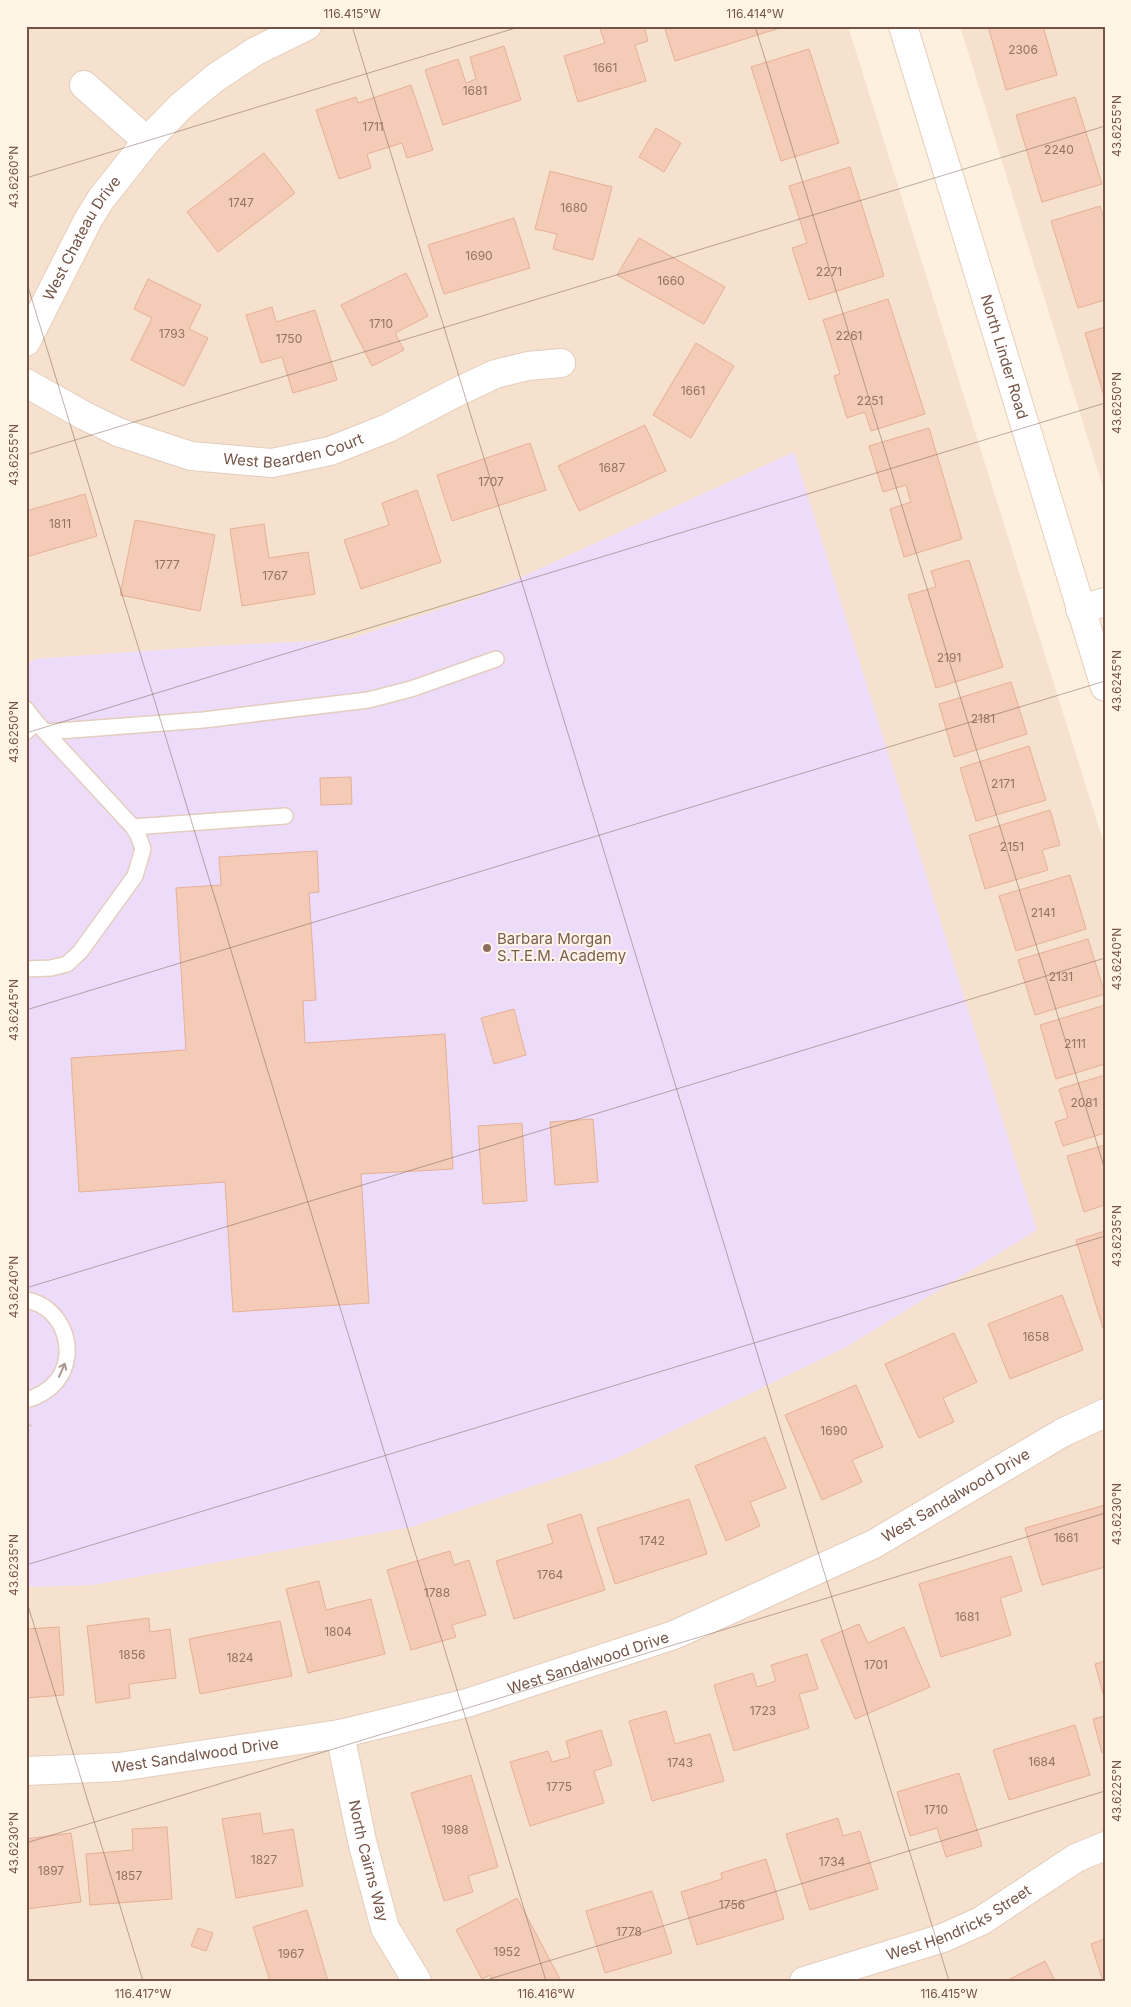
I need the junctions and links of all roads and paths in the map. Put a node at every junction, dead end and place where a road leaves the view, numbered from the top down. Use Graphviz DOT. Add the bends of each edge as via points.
graph roads {
  1 [pos="307,26"];
  2 [pos="902,26"];
  3 [pos="84,85"];
  4 [pos="147,141"];
  5 [pos="26,342"];
  6 [pos="561,363"];
  7 [pos="26,383"];
  8 [pos="1093,606"];
  9 [pos="496,659"];
  10 [pos="1105,687"];
  11 [pos="26,709"];
  12 [pos="36,729"];
  13 [pos="285,816"];
  14 [pos="133,827"];
  15 [pos="26,969"];
  16 [pos="26,1300"];
  17 [pos="26,1400"];
  18 [pos="1105,1413"];
  19 [pos="340,1734"];
  20 [pos="26,1771"];
  21 [pos="1105,1846"];
  22 [pos="417,1981"];
  23 [pos="804,1981"];
  1 -- 4 [label="street, West Chateau Drive" via="256,51 215,78 181,106"];
  2 -- 8 [label="street, North Linder Road"];
  3 -- 4 [label="street"];
  4 -- 5 [label="street, West Chateau Drive" via="101,199"];
  6 -- 7 [label="street, West Bearden Court" via="495,374 388,428 330,451 272,463 191,456 118,432"];
  8 -- 10 [label="street, North Linder Road"];
  9 -- 12 [label="lane" via="411,690 368,700 203,720"];
  11 -- 12 [label="lane"];
  12 -- 14 [label="lane"];
  13 -- 14 [label="lane"];
  14 -- 15 [label="lane" via="143,849 135,876 80,952 67,964"];
  17 -- 16 [label="lane, one-way" via="44,1393 56,1382 68,1352 59,1321 48,1309"];
  18 -- 19 [label="street, West Sandalwood Drive" via="1062,1434 874,1544 674,1635 467,1703"];
  19 -- 20 [label="street, West Sandalwood Drive" via="119,1767"];
  19 -- 22 [label="street, North Cairns Way" via="362,1841 385,1928"];
  21 -- 23 [label="street, West Hendricks Street" via="1076,1858 981,1921 943,1938"];
}
